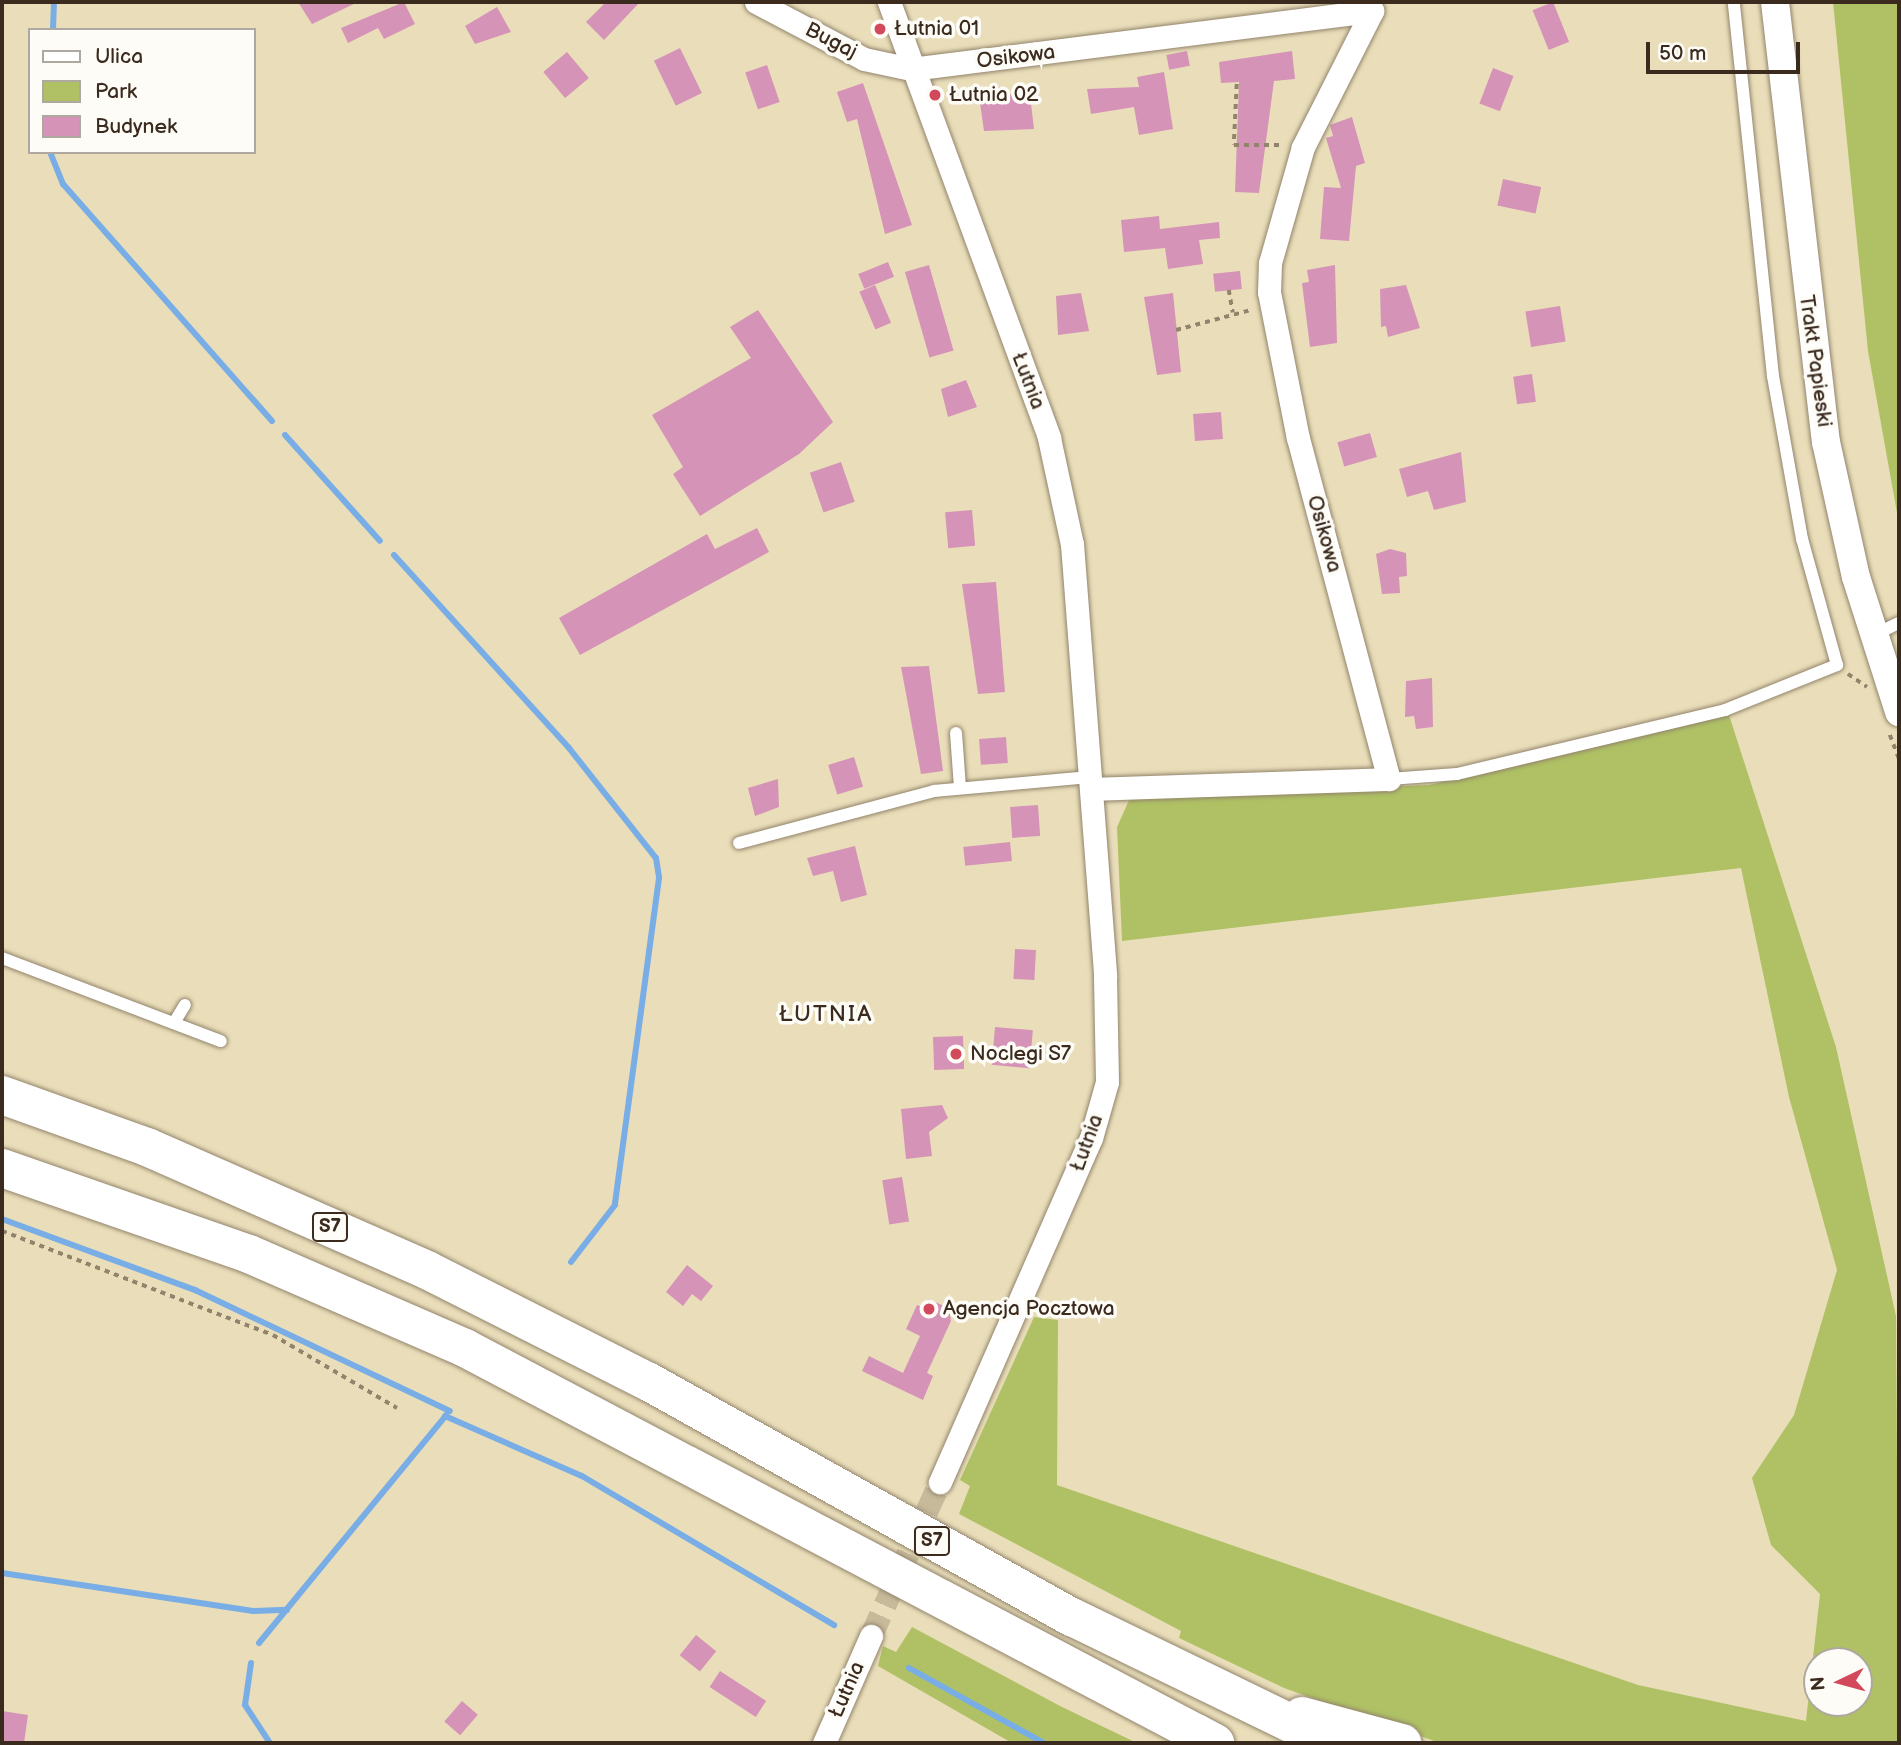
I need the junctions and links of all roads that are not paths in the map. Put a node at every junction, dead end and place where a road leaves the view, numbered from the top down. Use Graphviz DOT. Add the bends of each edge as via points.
graph roads {
  1 [pos="756,2"];
  2 [pos="889,2"];
  3 [pos="1734,2"];
  4 [pos="1775,2"];
  5 [pos="1374,7"];
  6 [pos="911,69"];
  7 [pos="1899,623"];
  8 [pos="1873,636"];
  9 [pos="1899,712"];
  10 [pos="956,733"];
  11 [pos="1389,779"];
  12 [pos="1093,783"];
  13 [pos="960,787"];
  14 [pos="739,843"];
  15 [pos="2,958"];
  16 [pos="186,1004"];
  17 [pos="174,1023"];
  18 [pos="221,1041"];
  19 [pos="2,1095"];
  20 [pos="2,1168"];
  21 [pos="940,1482"];
  22 [pos="871,1636"];
  23 [pos="1219,1693"];
  24 [pos="1205,1740"];
  25 [pos="824,1743"];
  26 [pos="1331,1743"];
  27 [pos="1402,1743"];
  1 -- 6 [label="street, Bugaj" via="864,59"];
  2 -- 6 [label="street, Łutnia"];
  3 -- 11 [label="lane" via="1773,376 1802,539 1836,665 1725,710 1457,774"];
  4 -- 8 [label="street, Trakt Papieski" via="1816,380 1841,517"];
  5 -- 6 [label="street, Osikowa"];
  5 -- 11 [label="street, Osikowa" via="1303,147 1270,263 1270,307"];
  6 -- 12 [label="street, Łutnia" via="1049,438 1072,544"];
  7 -- 8 [label="lane"];
  8 -- 9 [label="street, Trakt Papieski"];
  10 -- 13 [label="lane"];
  11 -- 12 [label="street"];
  12 -- 13 [label="lane"];
  12 -- 21 [label="street, Łutnia" via="1107,1082 1091,1138"];
  13 -- 14 [label="lane"];
  15 -- 17 [label="lane"];
  16 -- 17 [label="lane"];
  17 -- 18 [label="lane"];
  19 -- 23 [label="highway, S7" via="147,1147 427,1270"];
  20 -- 24 [label="highway, S7" via="248,1254 466,1348"];
  22 -- 25 [label="street, Łutnia"];
  23 -- 26 [label="highway, S7"];
  23 -- 27 [label="highway"];
}
